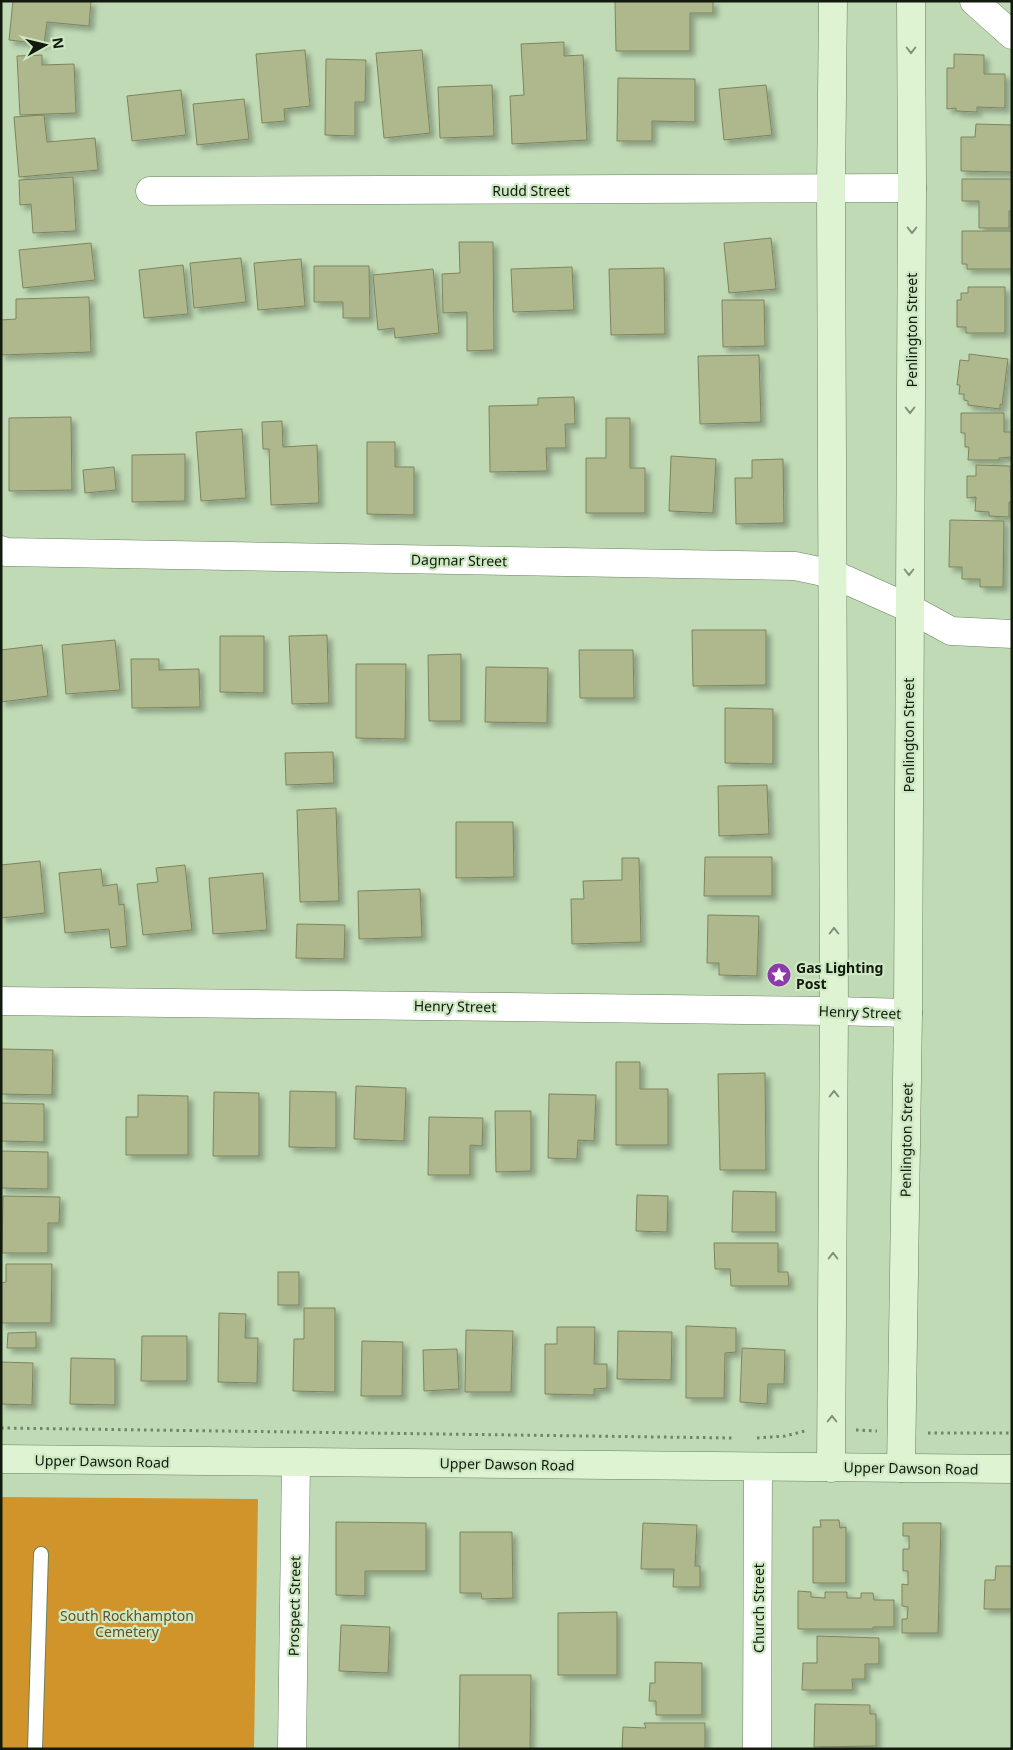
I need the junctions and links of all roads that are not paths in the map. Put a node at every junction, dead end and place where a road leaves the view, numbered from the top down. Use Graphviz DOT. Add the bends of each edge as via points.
graph roads {
  1 [pos="833,1"];
  2 [pos="911,1"];
  3 [pos="974,1"];
  4 [pos="1012,35"];
  5 [pos="912,188"];
  6 [pos="831,189"];
  7 [pos="150,191"];
  8 [pos="1,550"];
  9 [pos="833,574"];
  10 [pos="909,608"];
  11 [pos="1012,634"];
  12 [pos="1,1002"];
  13 [pos="834,1010"];
  14 [pos="908,1013"];
  15 [pos="1,1460"];
  16 [pos="296,1462"];
  17 [pos="758,1467"];
  18 [pos="831,1468"];
  19 [pos="901,1468"];
  20 [pos="1012,1470"];
  21 [pos="41,1554"];
  22 [pos="35,1749"];
  23 [pos="292,1749"];
  24 [pos="757,1749"];
  1 -- 6 [label="street"];
  2 -- 5 [label="street, Penlington Street, one-way"];
  3 -- 4 [label="street"];
  5 -- 6 [label="street, Rudd Street"];
  5 -- 10 [label="street, Penlington Street, one-way"];
  6 -- 7 [label="street, Rudd Street"];
  6 -- 9 [label="street"];
  8 -- 9 [label="street, Dagmar Street" via="795,566"];
  9 -- 10 [label="street, Dagmar Street"];
  13 -- 9 [label="street, one-way"];
  10 -- 11 [label="street, Dagmar Street" via="951,631"];
  10 -- 14 [label="street, Penlington Street"];
  12 -- 13 [label="street, Henry Street"];
  13 -- 14 [label="street, Henry Street"];
  18 -- 13 [label="street, one-way"];
  14 -- 19 [label="street, Penlington Street"];
  15 -- 16 [label="street, Upper Dawson Road"];
  16 -- 17 [label="street, Upper Dawson Road"];
  16 -- 23 [label="street, Prospect Street"];
  17 -- 18 [label="street, Upper Dawson Road"];
  17 -- 24 [label="street, Church Street"];
  18 -- 19 [label="street, Upper Dawson Road"];
  19 -- 20 [label="street, Upper Dawson Road"];
  21 -- 22 [label="lane"];
}
